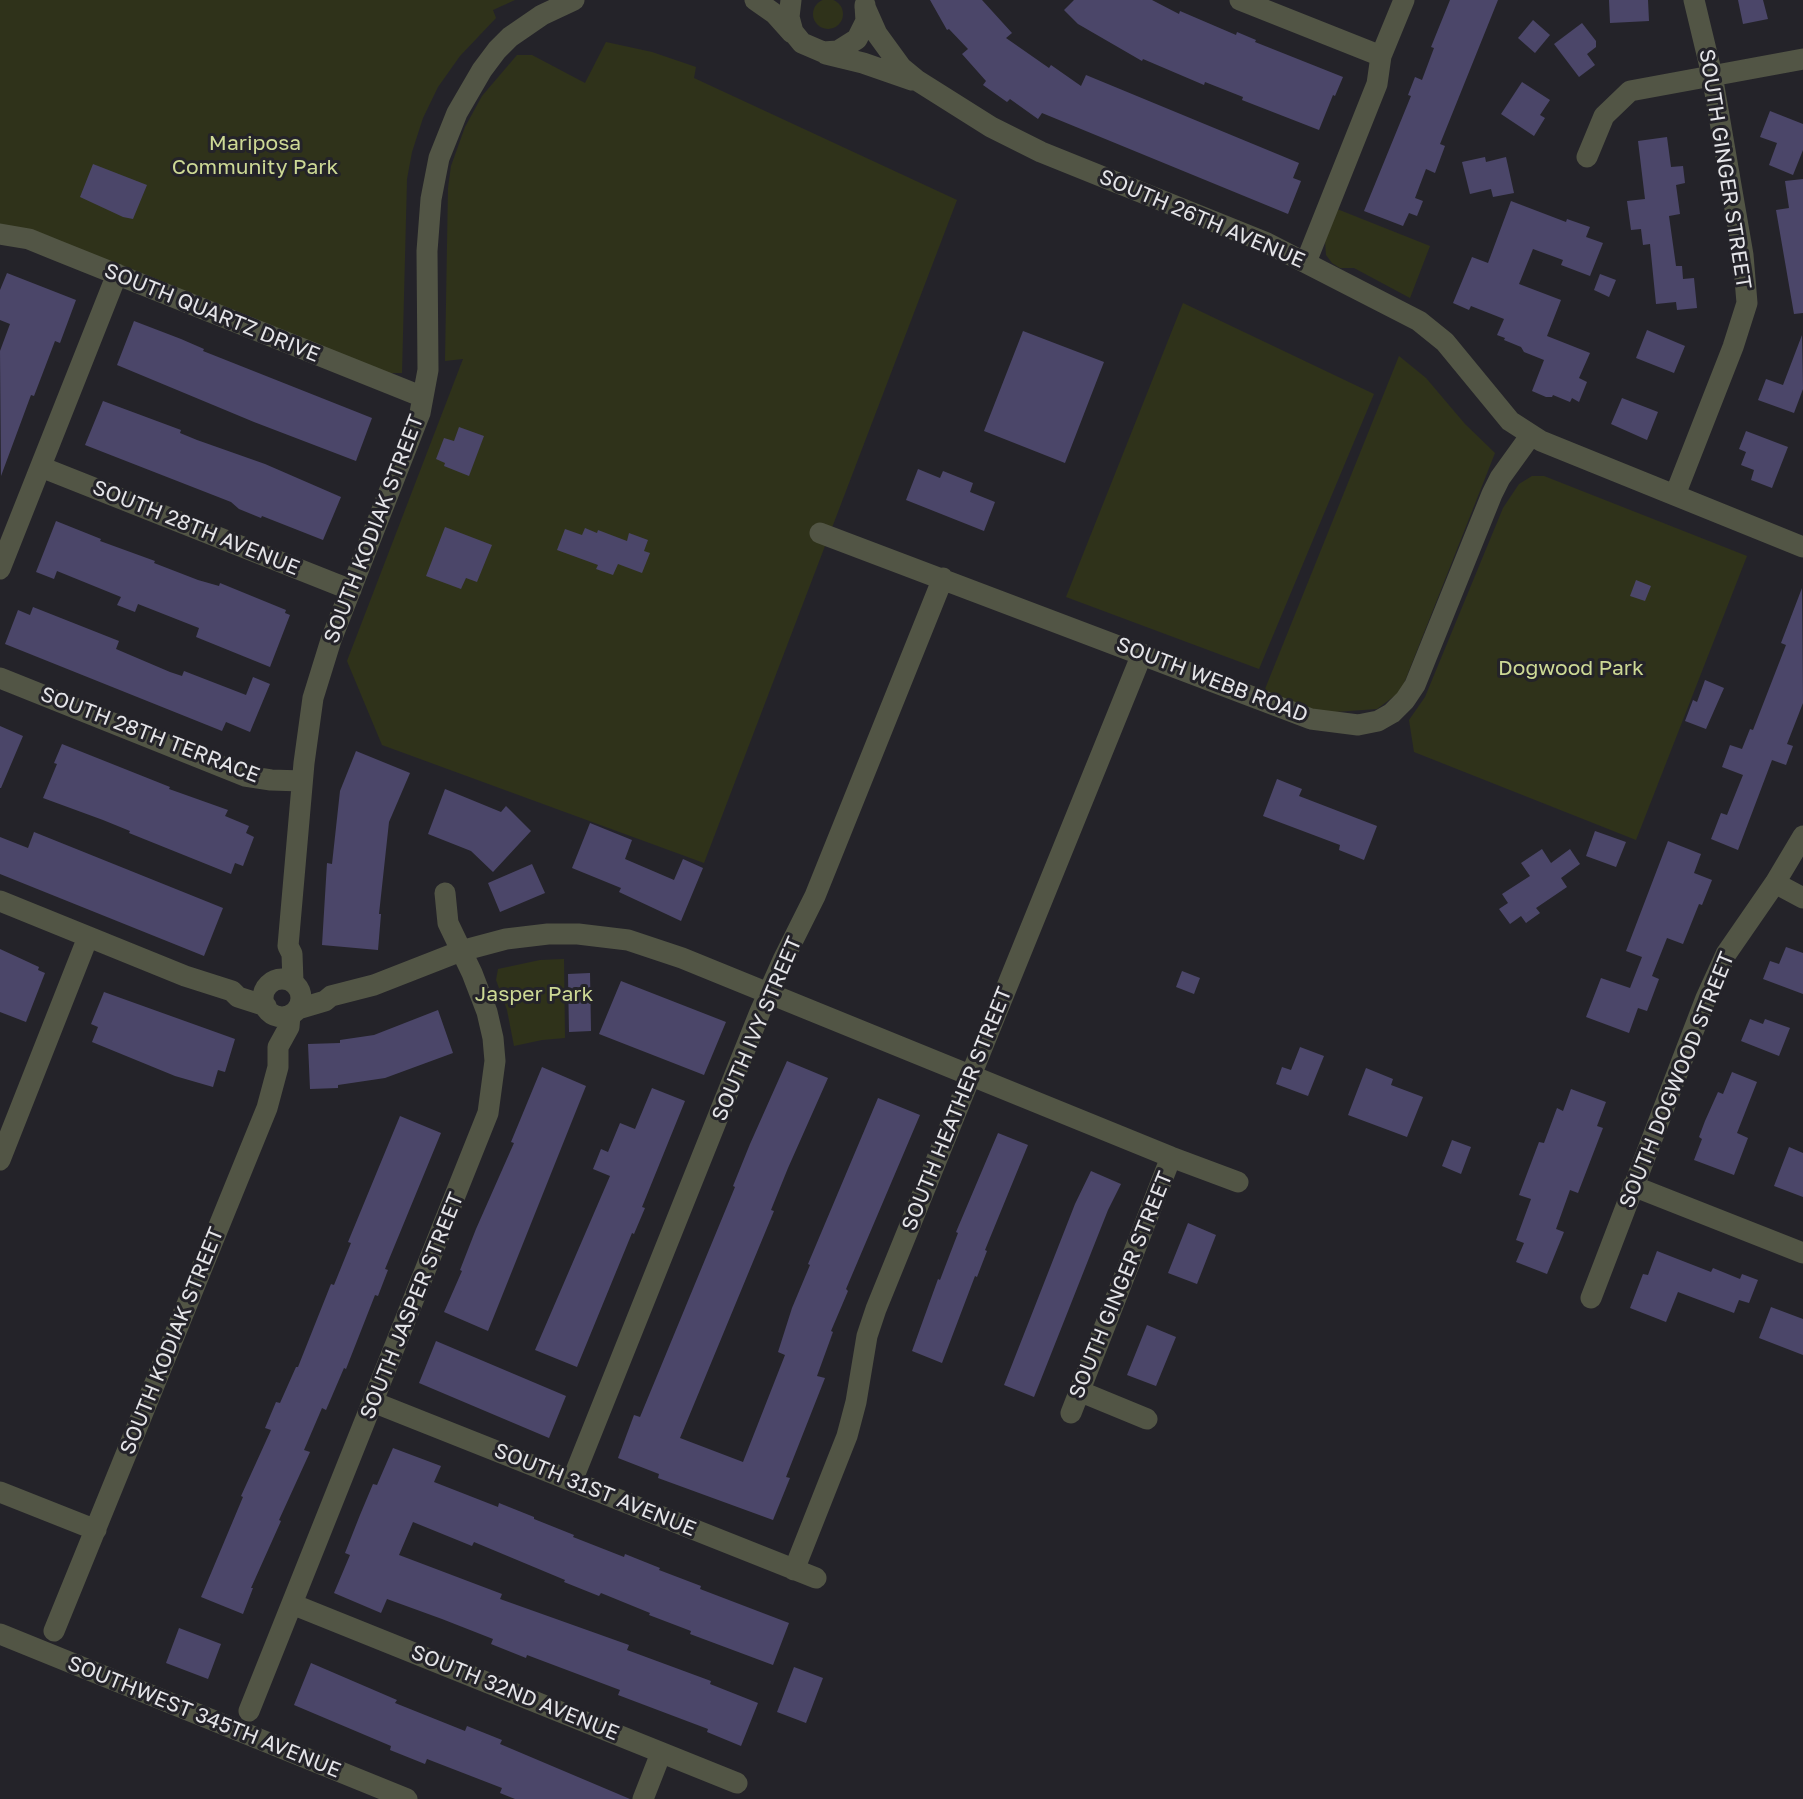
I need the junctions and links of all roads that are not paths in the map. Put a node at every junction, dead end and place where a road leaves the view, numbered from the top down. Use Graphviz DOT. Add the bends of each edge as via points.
graph roads {
  1 [pos="574,0"];
  2 [pos="755,0"];
  3 [pos="791,0"];
  4 [pos="1240,0"];
  5 [pos="1404,0"];
  6 [pos="1694,0"];
  7 [pos="865,2"];
  8 [pos="797,38"];
  9 [pos="818,51"];
  10 [pos="1381,55"];
  11 [pos="1803,59"];
  12 [pos="1712,75"];
  13 [pos="918,81"];
  14 [pos="1587,157"];
  15 [pos="0,233"];
  16 [pos="1306,262"];
  17 [pos="117,274"];
  18 [pos="423,397"];
  19 [pos="1531,435"];
  20 [pos="41,467"];
  21 [pos="1675,495"];
  22 [pos="820,533"];
  23 [pos="1803,547"];
  24 [pos="0,569"];
  25 [pos="943,578"];
  26 [pos="351,590"];
  27 [pos="1142,654"];
  28 [pos="0,678"];
  29 [pos="302,781"];
  30 [pos="1803,836"];
  31 [pos="1775,883"];
  32 [pos="446,893"];
  33 [pos="1803,898"];
  34 [pos="0,901"];
  35 [pos="88,937"];
  36 [pos="461,951"];
  37 [pos="278,992"];
  38 [pos="768,993"];
  39 [pos="331,996"];
  40 [pos="294,1012"];
  41 [pos="278,1048"];
  42 [pos="972,1074"];
  43 [pos="1171,1157"];
  44 [pos="0,1160"];
  45 [pos="1238,1182"];
  46 [pos="1633,1186"];
  47 [pos="1803,1252"];
  48 [pos="1591,1298"];
  49 [pos="1079,1391"];
  50 [pos="373,1402"];
  51 [pos="1071,1413"];
  52 [pos="1147,1419"];
  53 [pos="572,1481"];
  54 [pos="0,1492"];
  55 [pos="96,1530"];
  56 [pos="794,1570"];
  57 [pos="816,1578"];
  58 [pos="292,1604"];
  59 [pos="54,1631"];
  60 [pos="0,1634"];
  61 [pos="249,1711"];
  62 [pos="662,1752"];
  63 [pos="737,1783"];
  64 [pos="407,1799"];
  65 [pos="643,1799"];
  1 -- 18 [label="street, SOUTH KODIAK STREET" via="542,15 497,50 448,132 430,199 428,370"];
  2 -- 8 [label="street"];
  3 -- 8 [label="street" via="789,17"];
  4 -- 10 [label="street"];
  5 -- 10 [label="street"];
  6 -- 12 [label="street, SOUTH GINGER STREET"];
  7 -- 9 [label="street" via="866,22 852,44 838,51"];
  7 -- 13 [label="street, SOUTH 26TH AVENUE" via="887,51"];
  8 -- 9 [label="street, SOUTH 26TH AVENUE"];
  9 -- 13 [label="street, SOUTH 26TH AVENUE"];
  10 -- 16 [label="street" via="1377,84"];
  11 -- 12 [label="street"];
  12 -- 14 [label="street" via="1630,91 1604,116"];
  12 -- 21 [label="street, SOUTH GINGER STREET" via="1747,303"];
  13 -- 16 [label="street, SOUTH 26TH AVENUE" via="1041,152"];
  15 -- 17 [label="street, SOUTH QUARTZ DRIVE"];
  16 -- 19 [label="street, SOUTH 26TH AVENUE" via="1429,329 1500,410"];
  17 -- 18 [label="street, SOUTH QUARTZ DRIVE"];
  17 -- 20 [label="street"];
  18 -- 26 [label="street, SOUTH KODIAK STREET"];
  19 -- 21 [label="street, SOUTH 26TH AVENUE"];
  19 -- 27 [label="street, SOUTH WEBB ROAD" via="1492,494 1415,685 1405,700 1378,721 1358,725 1311,719"];
  20 -- 24 [label="street"];
  20 -- 26 [label="street, SOUTH 28TH AVENUE"];
  21 -- 23 [label="street, SOUTH 26TH AVENUE"];
  22 -- 25 [label="street, SOUTH WEBB ROAD"];
  25 -- 27 [label="street, SOUTH WEBB ROAD"];
  25 -- 38 [label="street, SOUTH IVY STREET" via="815,896"];
  26 -- 29 [label="street, SOUTH KODIAK STREET" via="318,677"];
  27 -- 42 [label="street, SOUTH HEATHER STREET"];
  28 -- 29 [label="street, SOUTH 28TH TERRACE" via="245,776"];
  29 -- 37 [label="street, SOUTH KODIAK STREET" via="288,946 283,952"];
  30 -- 31 [label="street, SOUTH DOGWOOD STREET"];
  31 -- 33 [label="street"];
  31 -- 46 [label="street, SOUTH DOGWOOD STREET" via="1726,954"];
  32 -- 36 [label="street, SOUTH JASPER STREET" via="448,923"];
  34 -- 35 [label="street"];
  35 -- 37 [label="street" via="232,991 239,987"];
  35 -- 44 [label="street"];
  36 -- 38 [label="street" via="548,934 603,936 650,946"];
  36 -- 39 [label="street" via="374,985"];
  36 -- 50 [label="street, SOUTH JASPER STREET" via="493,1038 493,1092 482,1132"];
  37 -- 39 [label="street"];
  37 -- 40 [label="street, SOUTH KODIAK STREET" via="301,998"];
  37 -- 40 [label="street" via="276,1016"];
  37 -- 41 [label="street, SOUTH KODIAK STREET" via="274,1040"];
  38 -- 42 [label="street"];
  38 -- 53 [label="street, SOUTH IVY STREET"];
  39 -- 40 [label="street"];
  40 -- 41 [label="street, SOUTH KODIAK STREET"];
  41 -- 55 [label="street, SOUTH KODIAK STREET" via="267,1108"];
  42 -- 43 [label="street"];
  42 -- 56 [label="street, SOUTH HEATHER STREET" via="876,1309 847,1436"];
  43 -- 45 [label="street"];
  43 -- 49 [label="street, SOUTH GINGER STREET"];
  46 -- 47 [label="street"];
  46 -- 48 [label="street, SOUTH DOGWOOD STREET"];
  49 -- 51 [label="street, SOUTH GINGER STREET"];
  49 -- 52 [label="street"];
  50 -- 53 [label="street, SOUTH 31ST AVENUE"];
  50 -- 58 [label="street, SOUTH JASPER STREET"];
  53 -- 56 [label="street, SOUTH 31ST AVENUE"];
  54 -- 55 [label="street"];
  55 -- 59 [label="street, SOUTH KODIAK STREET"];
  56 -- 57 [label="street, SOUTH 31ST AVENUE"];
  58 -- 61 [label="street, SOUTH JASPER STREET"];
  58 -- 62 [label="street, SOUTH 32ND AVENUE"];
  60 -- 64 [label="street, SOUTHWEST 345TH AVENUE"];
  62 -- 63 [label="street, SOUTH 32ND AVENUE"];
  62 -- 65 [label="street"];
}
